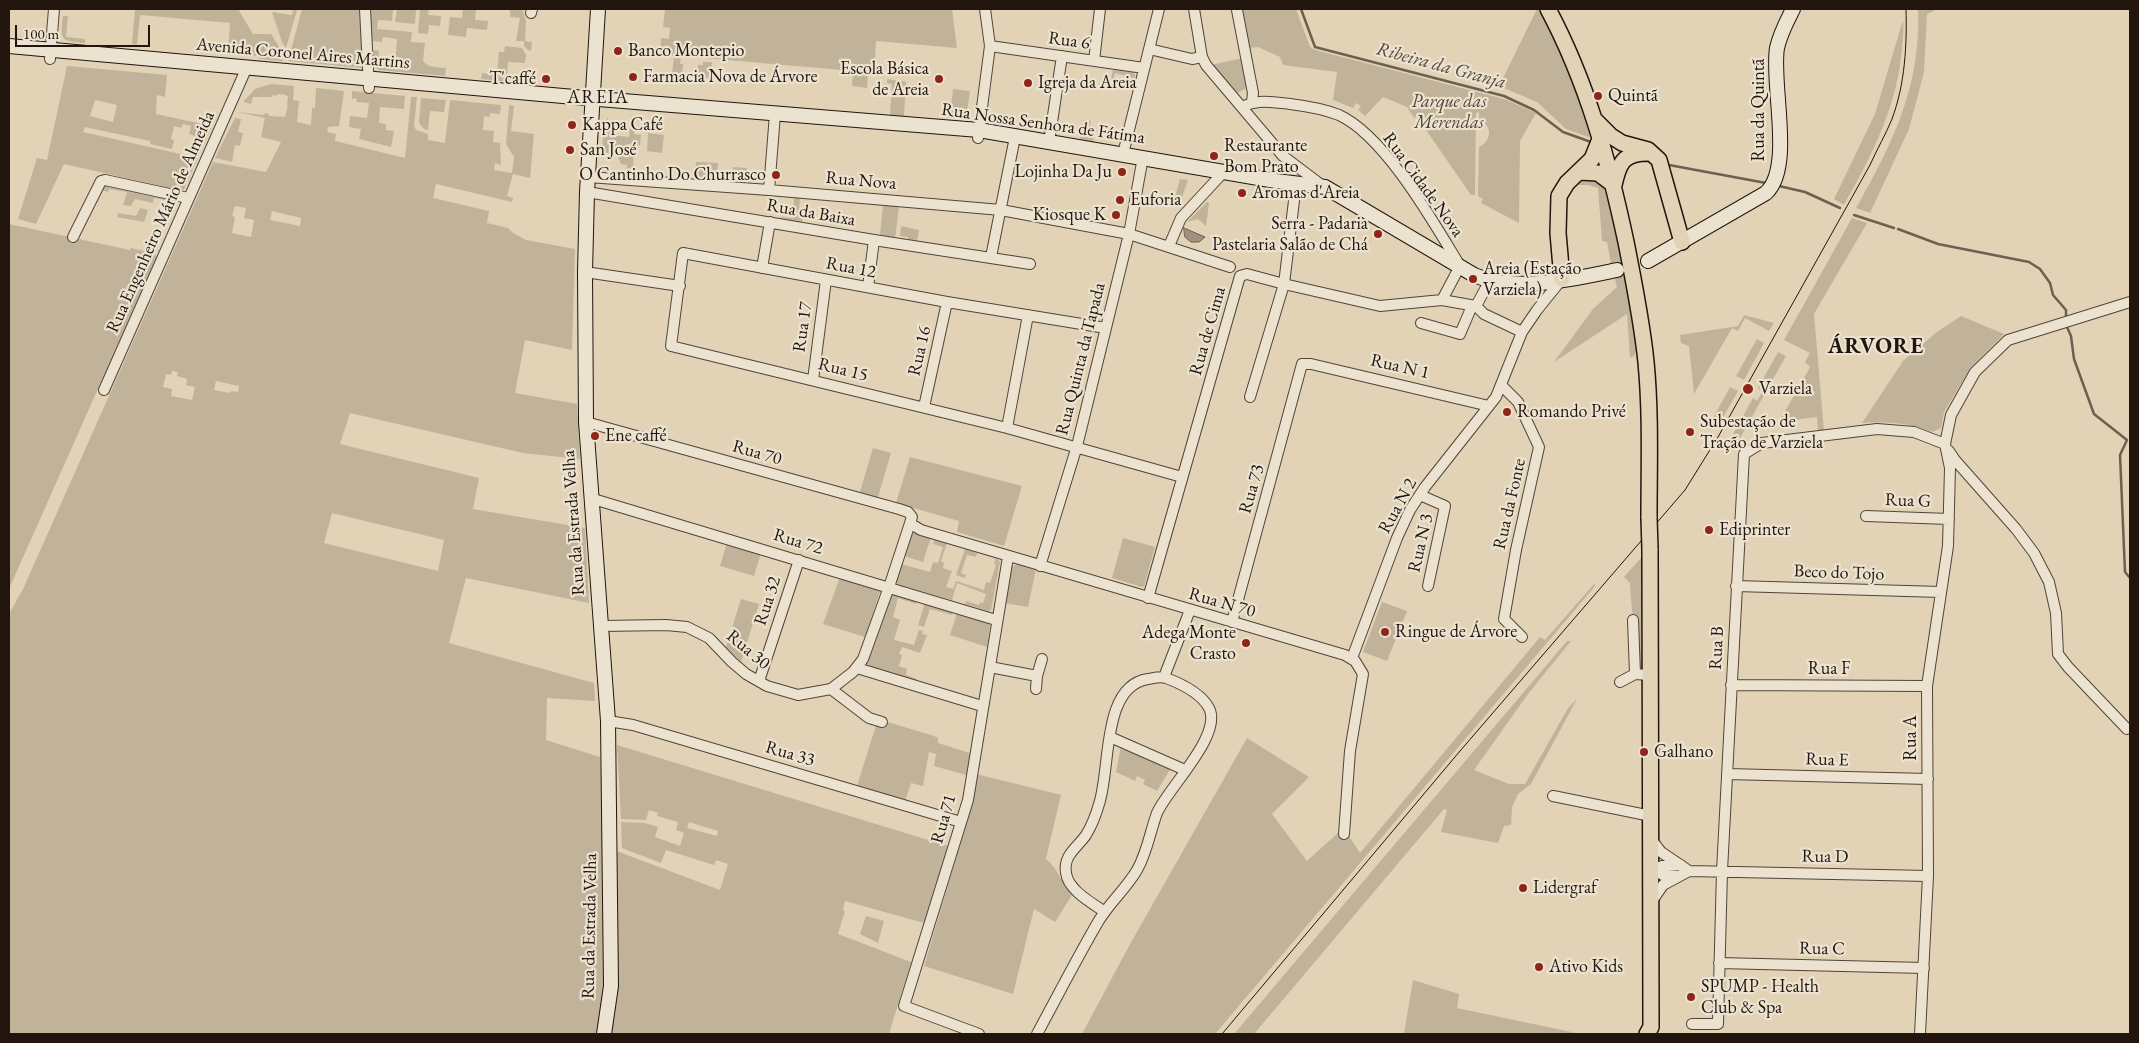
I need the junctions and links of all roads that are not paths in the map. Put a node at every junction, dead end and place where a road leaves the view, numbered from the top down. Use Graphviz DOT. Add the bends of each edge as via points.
graph roads {
  1 [pos="54,9"];
  2 [pos="365,9"];
  3 [pos="598,9"];
  4 [pos="985,9"];
  5 [pos="1100,9"];
  6 [pos="1159,9"];
  7 [pos="1194,9"];
  8 [pos="1548,9"];
  9 [pos="1793,9"];
  10 [pos="1237,10"];
  11 [pos="9,46"];
  12 [pos="990,46"];
  13 [pos="1149,49"];
  14 [pos="51,55"];
  15 [pos="9,56"];
  16 [pos="1062,56"];
  17 [pos="1202,57"];
  18 [pos="1094,61"];
  19 [pos="1144,68"];
  20 [pos="245,72"];
  21 [pos="369,83"];
  22 [pos="594,102"];
  23 [pos="1252,102"];
  24 [pos="1242,107"];
  25 [pos="774,117"];
  26 [pos="1595,119"];
  27 [pos="978,134"];
  28 [pos="1600,139"];
  29 [pos="1015,141"];
  30 [pos="1049,142"];
  31 [pos="1653,153"];
  32 [pos="1123,154"];
  33 [pos="1142,161"];
  34 [pos="1580,172"];
  35 [pos="1220,176"];
  36 [pos="588,177"];
  37 [pos="1276,181"];
  38 [pos="1296,184"];
  39 [pos="1614,185"];
  40 [pos="1325,187"];
  41 [pos="770,190"];
  42 [pos="588,192"];
  43 [pos="188,198"];
  44 [pos="1001,210"];
  45 [pos="770,222"];
  46 [pos="1128,234"];
  47 [pos="73,237"];
  48 [pos="874,240"];
  49 [pos="1682,242"];
  50 [pos="1169,246"];
  51 [pos="991,257"];
  52 [pos="1648,261"];
  53 [pos="1030,264"];
  54 [pos="1230,266"];
  55 [pos="1460,266"];
  56 [pos="762,268"];
  57 [pos="1617,270"];
  58 [pos="585,272"];
  59 [pos="1562,279"];
  60 [pos="826,280"];
  61 [pos="1489,282"];
  62 [pos="1284,284"];
  63 [pos="680,286"];
  64 [pos="868,288"];
  65 [pos="1442,300"];
  66 [pos="947,302"];
  67 [pos="2130,302"];
  68 [pos="1474,306"];
  69 [pos="1028,315"];
  70 [pos="1421,324"];
  71 [pos="1106,328"];
  72 [pos="1522,332"];
  73 [pos="671,346"];
  74 [pos="1302,364"];
  75 [pos="813,380"];
  76 [pos="1501,385"];
  77 [pos="104,390"];
  78 [pos="1250,397"];
  79 [pos="1489,406"];
  80 [pos="924,407"];
  81 [pos="586,422"];
  82 [pos="1007,428"];
  83 [pos="1945,444"];
  84 [pos="1077,446"];
  85 [pos="1182,477"];
  86 [pos="1420,495"];
  87 [pos="590,498"];
  88 [pos="1866,516"];
  89 [pos="1949,519"];
  90 [pos="911,524"];
  91 [pos="1008,557"];
  92 [pos="799,560"];
  93 [pos="1040,566"];
  94 [pos="1428,586"];
  95 [pos="1736,586"];
  96 [pos="889,587"];
  97 [pos="1941,592"];
  98 [pos="1148,598"];
  99 [pos="1190,610"];
  100 [pos="996,620"];
  101 [pos="1633,620"];
  102 [pos="1232,622"];
  103 [pos="601,626"];
  104 [pos="1522,637"];
  105 [pos="1352,658"];
  106 [pos="1042,659"];
  107 [pos="990,667"];
  108 [pos="858,668"];
  109 [pos="1643,675"];
  110 [pos="1036,676"];
  111 [pos="1164,677"];
  112 [pos="759,681"];
  113 [pos="1620,682"];
  114 [pos="1731,685"];
  115 [pos="1927,686"];
  116 [pos="831,689"];
  117 [pos="1036,689"];
  118 [pos="982,706"];
  119 [pos="608,721"];
  120 [pos="882,722"];
  121 [pos="2127,729"];
  122 [pos="1110,737"];
  123 [pos="1185,770"];
  124 [pos="1726,774"];
  125 [pos="1928,779"];
  126 [pos="1553,796"];
  127 [pos="1651,816"];
  128 [pos="961,822"];
  129 [pos="1344,834"];
  130 [pos="1651,839"];
  131 [pos="1685,868"];
  132 [pos="1652,869"];
  133 [pos="1722,871"];
  134 [pos="1680,876"];
  135 [pos="1928,876"];
  136 [pos="1652,901"];
  137 [pos="1105,912"];
  138 [pos="1720,963"];
  139 [pos="1924,968"];
  140 [pos="1692,1024"];
  141 [pos="1651,1032"];
  142 [pos="604,1034"];
  143 [pos="979,1034"];
  144 [pos="1036,1034"];
  145 [pos="1920,1034"];
  1 -- 14 [label="street"];
  2 -- 21 [label="street"];
  3 -- 22 [label="street, Rua da Estrada Velha"];
  4 -- 12 [label="street"];
  5 -- 18 [label="street"];
  6 -- 13 [label="street"];
  7 -- 17 [label="street"];
  8 -- 26 [label="main road"];
  9 -- 49 [label="street, Rua da Quintã" via="1777,48 1778,176 1766,193"];
  10 -- 23 [label="street"];
  11 -- 14 [label="street, Avenida Coronel Aires Martins"];
  12 -- 16 [label="street, Rua 6"];
  12 -- 27 [label="street"];
  13 -- 17 [label="street"];
  13 -- 19 [label="street"];
  14 -- 15 [label="street, Avenida Coronel Aires Martins"];
  14 -- 20 [label="street, Avenida Coronel Aires Martins"];
  16 -- 18 [label="street, Rua 6"];
  16 -- 30 [label="street"];
  17 -- 24 [label="street"];
  18 -- 19 [label="street, Rua 6"];
  19 -- 32 [label="street"];
  20 -- 21 [label="street, Avenida Coronel Aires Martins"];
  20 -- 43 [label="street, Rua Engenheiro Mário de Almeida"];
  21 -- 22 [label="street, Avenida Coronel Aires Martins"];
  22 -- 25 [label="street, Rua Nossa Senhora de Fátima"];
  22 -- 36 [label="street, Rua da Estrada Velha"];
  23 -- 24 [label="street, Rua Cidade Nova"];
  23 -- 55 [label="street, Rua Cidade Nova" via="1308,106 1338,115 1358,126 1396,169 1434,222"];
  24 -- 40 [label="street" via="1283,156"];
  25 -- 27 [label="street, Rua Nossa Senhora de Fátima"];
  25 -- 41 [label="street"];
  26 -- 28 [label="main road"];
  26 -- 31 [label="main road" via="1622,143"];
  27 -- 29 [label="street, Rua Nossa Senhora de Fátima"];
  28 -- 34 [label="main road" via="1592,159"];
  28 -- 39 [label="main road"];
  29 -- 30 [label="street, Rua Nossa Senhora de Fátima"];
  29 -- 33 [label="street, Rua Nossa Senhora de Fátima"];
  29 -- 44 [label="street"];
  30 -- 32 [label="street, Rua Nossa Senhora de Fátima"];
  31 -- 39 [label="main road" via="1625,158"];
  31 -- 49 [label="main road" via="1662,167"];
  32 -- 33 [label="street, Rua Nossa Senhora de Fátima"];
  33 -- 35 [label="street, Rua Nossa Senhora de Fátima"];
  33 -- 37 [label="street, Rua Nossa Senhora de Fátima"];
  33 -- 46 [label="street, Rua Quinta da Tapada"];
  34 -- 39 [label="main road" via="1598,173"];
  34 -- 59 [label="main road" via="1567,183 1559,196"];
  35 -- 37 [label="street, Rua Nossa Senhora de Fátima"];
  35 -- 50 [label="street" via="1181,218"];
  36 -- 41 [label="street, Rua Nova"];
  36 -- 42 [label="street, Rua da Estrada Velha"];
  37 -- 38 [label="street, Rua Nossa Senhora de Fátima"];
  38 -- 40 [label="street, Rua Nossa Senhora de Fátima"];
  38 -- 62 [label="street"];
  39 -- 109 [label="main road, bridge" via="1646,363 1650,549"];
  40 -- 55 [label="street"];
  41 -- 44 [label="street, Rua Nova"];
  42 -- 45 [label="street, Rua da Baixa"];
  42 -- 58 [label="street, Rua da Estrada Velha"];
  43 -- 47 [label="street" via="101,181"];
  43 -- 77 [label="street, Rua Engenheiro Mário de Almeida"];
  44 -- 46 [label="street, Rua Nova"];
  44 -- 51 [label="street"];
  45 -- 48 [label="street, Rua da Baixa"];
  45 -- 56 [label="street"];
  46 -- 50 [label="street, Rua Nova"];
  46 -- 71 [label="street, Rua Quinta da Tapada"];
  48 -- 51 [label="street, Rua da Baixa"];
  48 -- 64 [label="street"];
  49 -- 52 [label="street, Rua da Quintã"];
  50 -- 54 [label="street, Rua Nova"];
  51 -- 53 [label="street, Rua da Baixa"];
  55 -- 61 [label="street"];
  55 -- 65 [label="street"];
  56 -- 60 [label="street, Rua 12"];
  56 -- 63 [label="street, Rua 12" via="683,253"];
  57 -- 59 [label="street"];
  58 -- 63 [label="street"];
  58 -- 81 [label="street, Rua da Estrada Velha"];
  59 -- 61 [label="street" via="1519,284"];
  59 -- 72 [label="street"];
  60 -- 64 [label="street, Rua 12"];
  60 -- 75 [label="street, Rua 17"];
  61 -- 68 [label="street"];
  62 -- 65 [label="street, Rua de Cima" via="1380,306"];
  62 -- 78 [label="street"];
  62 -- 85 [label="street, Rua de Cima" via="1247,274 1240,276"];
  63 -- 73 [label="street, Rua 12"];
  64 -- 66 [label="street, Rua 12"];
  65 -- 68 [label="street, Rua de Cima"];
  66 -- 69 [label="street, Rua 12"];
  66 -- 80 [label="street, Rua 16"];
  67 -- 83 [label="street" via="2008,340 1975,372 1951,415"];
  68 -- 70 [label="street" via="1460,334"];
  68 -- 72 [label="street, Rua de Cima"];
  69 -- 71 [label="street, Rua 12"];
  69 -- 82 [label="street"];
  71 -- 84 [label="street, Rua Quinta da Tapada"];
  72 -- 76 [label="street"];
  73 -- 75 [label="street, Rua 15"];
  74 -- 79 [label="street, Rua N 1"];
  74 -- 102 [label="street, Rua 73"];
  75 -- 80 [label="street, Rua 15"];
  76 -- 79 [label="street, Rua N 2"];
  76 -- 104 [label="street, Rua da Fonte" via="1518,402 1539,447 1504,618"];
  79 -- 86 [label="street, Rua N 2"];
  80 -- 82 [label="street, Rua 15"];
  81 -- 87 [label="street, Rua da Estrada Velha"];
  81 -- 90 [label="street, Rua 70" via="899,509 908,512 912,517"];
  82 -- 84 [label="street, Rua 15"];
  83 -- 89 [label="street, Rua A" via="1950,468"];
  83 -- 95 [label="street, Rua B" via="1914,432 1877,429 1762,443 1744,454"];
  83 -- 121 [label="street" via="2034,553 2049,582 2056,613 2058,654"];
  84 -- 85 [label="street, Rua 15"];
  84 -- 93 [label="street, Rua Quinta da Tapada"];
  85 -- 98 [label="street, Rua de Cima"];
  86 -- 94 [label="street, Rua N 3" via="1445,506"];
  86 -- 105 [label="street, Rua N 2" via="1397,538"];
  87 -- 92 [label="street, Rua 72"];
  87 -- 103 [label="street, Rua da Estrada Velha"];
  88 -- 89 [label="street, Rua G"];
  89 -- 97 [label="street, Rua A"];
  90 -- 91 [label="street, Rua N 70"];
  90 -- 96 [label="street"];
  91 -- 93 [label="street, Rua N 70"];
  91 -- 100 [label="street, Rua 71"];
  92 -- 96 [label="street, Rua 72"];
  92 -- 112 [label="street, Rua 32"];
  93 -- 98 [label="street, Rua N 70"];
  95 -- 97 [label="street, Beco do Tojo"];
  95 -- 114 [label="street, Rua B"];
  96 -- 100 [label="street, Rua 72"];
  96 -- 108 [label="street"];
  97 -- 115 [label="street, Rua A"];
  98 -- 99 [label="street, Rua N 70"];
  99 -- 102 [label="street, Rua N 70"];
  99 -- 111 [label="street"];
  100 -- 107 [label="street, Rua 71"];
  101 -- 109 [label="street"];
  102 -- 105 [label="street, Rua N 70"];
  103 -- 112 [label="street, Rua 30" via="687,627 709,638 732,662"];
  103 -- 119 [label="street, Rua da Estrada Velha"];
  105 -- 129 [label="street" via="1363,674 1350,751"];
  106 -- 110 [label="street"];
  107 -- 110 [label="street"];
  107 -- 118 [label="street, Rua 71"];
  108 -- 116 [label="street, Rua 30"];
  108 -- 118 [label="street"];
  109 -- 113 [label="street"];
  109 -- 127 [label="main road"];
  110 -- 117 [label="street"];
  111 -- 122 [label="street" via="1144,679 1124,691"];
  111 -- 123 [label="street" via="1197,694 1211,716 1204,743"];
  112 -- 116 [label="street, Rua 30" via="798,695"];
  114 -- 115 [label="street, Rua F"];
  114 -- 124 [label="street, Rua B"];
  115 -- 125 [label="street, Rua A"];
  116 -- 120 [label="street" via="869,718"];
  118 -- 128 [label="street, Rua 71" via="968,800"];
  119 -- 128 [label="street, Rua 33" via="633,725"];
  119 -- 142 [label="street, Rua da Estrada Velha" via="612,986"];
  122 -- 123 [label="street"];
  122 -- 137 [label="street" via="1096,813 1085,837 1070,852 1065,864 1071,885"];
  123 -- 137 [label="street" via="1158,812 1138,869"];
  124 -- 125 [label="street, Rua E"];
  124 -- 133 [label="street, Rua B"];
  125 -- 135 [label="street, Rua A"];
  126 -- 127 [label="street"];
  127 -- 130 [label="main road"];
  128 -- 143 [label="street, Rua 71" via="904,1006"];
  130 -- 131 [label="street" via="1661,852"];
  130 -- 132 [label="main road"];
  131 -- 132 [label="street, Rua D" via="1662,866"];
  131 -- 133 [label="street, Rua D"];
  131 -- 134 [label="street"];
  132 -- 134 [label="street" via="1663,875"];
  132 -- 136 [label="main road"];
  133 -- 135 [label="street, Rua D"];
  133 -- 138 [label="street, Rua B"];
  134 -- 136 [label="street" via="1663,886"];
  135 -- 139 [label="street, Rua A"];
  136 -- 141 [label="main road"];
  137 -- 144 [label="street"];
  138 -- 139 [label="street, Rua C"];
  138 -- 140 [label="street, Rua B" via="1718,1024"];
  139 -- 145 [label="street, Rua A"];
}
